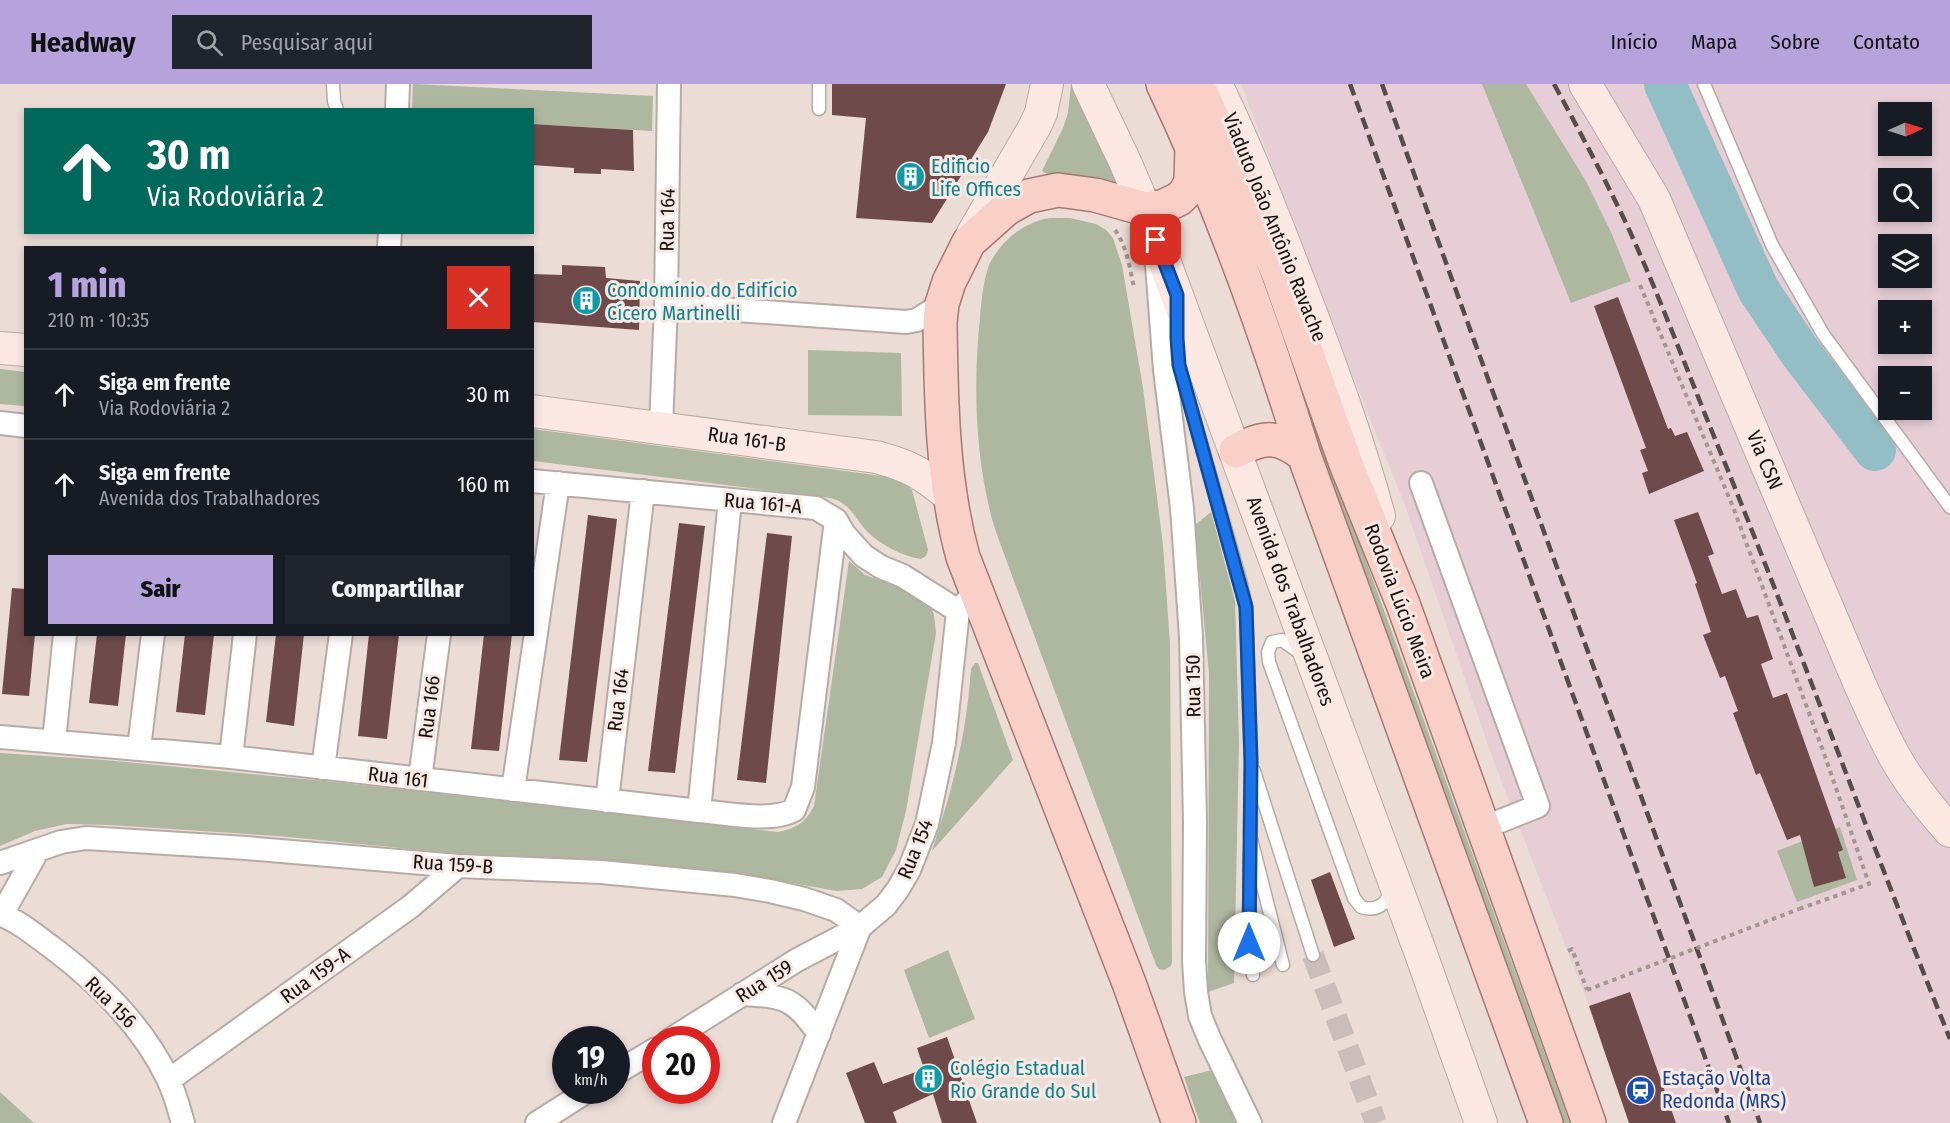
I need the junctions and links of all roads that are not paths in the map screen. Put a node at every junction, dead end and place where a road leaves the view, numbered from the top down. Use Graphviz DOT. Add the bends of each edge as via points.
graph roads {
  1 [pos="333,84"];
  2 [pos="398,84"];
  3 [pos="669,84"];
  4 [pos="819,84"];
  5 [pos="1047,84"];
  6 [pos="1088,84"];
  7 [pos="1163,84"];
  8 [pos="1197,84"];
  9 [pos="1216,84"];
  10 [pos="1586,84"];
  11 [pos="1704,84"];
  12 [pos="336,108"];
  13 [pos="397,108"];
  14 [pos="819,109"];
  15 [pos="1192,145"];
  16 [pos="1145,209"];
  17 [pos="1156,240"];
  18 [pos="969,242"];
  19 [pos="942,304"];
  20 [pos="666,305"];
  21 [pos="0,348"];
  22 [pos="24,351"];
  23 [pos="534,411"];
  24 [pos="0,423"];
  25 [pos="24,426"];
  26 [pos="661,427"];
  27 [pos="1304,455"];
  28 [pos="1222,465"];
  29 [pos="534,480"];
  30 [pos="558,483"];
  31 [pos="1420,483"];
  32 [pos="643,491"];
  33 [pos="951,497"];
  34 [pos="730,500"];
  35 [pos="1950,507"];
  36 [pos="836,520"];
  37 [pos="967,601"];
  38 [pos="1403,604"];
  39 [pos="65,636"];
  40 [pos="153,636"];
  41 [pos="245,636"];
  42 [pos="341,636"];
  43 [pos="439,636"];
  44 [pos="1314,666"];
  45 [pos="0,736"];
  46 [pos="54,741"];
  47 [pos="139,748"];
  48 [pos="231,757"];
  49 [pos="1251,762"];
  50 [pos="323,768"];
  51 [pos="420,779"];
  52 [pos="513,790"];
  53 [pos="607,801"];
  54 [pos="699,811"];
  55 [pos="1484,828"];
  56 [pos="1950,831"];
  57 [pos="1250,836"];
  58 [pos="38,850"];
  59 [pos="0,864"];
  60 [pos="458,866"];
  61 [pos="1393,879"];
  62 [pos="1,914"];
  63 [pos="860,927"];
  64 [pos="1313,955"];
  65 [pos="1283,966"];
  66 [pos="1253,975"];
  67 [pos="742,994"];
  68 [pos="692,1026"];
  69 [pos="819,1034"];
  70 [pos="169,1080"];
  71 [pos="567,1104"];
  72 [pos="183,1123"];
  73 [pos="537,1123"];
  74 [pos="784,1123"];
  75 [pos="1179,1123"];
  76 [pos="1250,1123"];
  77 [pos="1481,1123"];
  78 [pos="1546,1123"];
  79 [pos="1589,1123"];
  1 -- 12 [label="lane"];
  2 -- 13 [label="street"];
  3 -- 20 [label="street, Rua 164"];
  4 -- 14 [label="lane"];
  5 -- 18 [label="street" via="1035,126"];
  6 -- 16 [label="street, Avenida dos Trabalhadores"];
  7 -- 15 [label="main road, Rodovia Lúcio Meira"];
  8 -- 38 [label="main road, Rodovia Lúcio Meira" via="1279,275 1346,464"];
  9 -- 38 [label="street, Viaduto João Antônio Ravache" via="1333,370 1365,464"];
  10 -- 56 [label="street, Via CSN" via="1654,200 1865,697 1896,760"];
  11 -- 35 [label="lane" via="1772,245 1822,334"];
  15 -- 16 [label="main road" via="1191,182 1185,193 1171,204"];
  15 -- 27 [label="main road, Rodovia Lúcio Meira" via="1240,265"];
  16 -- 17 [label="street, Avenida dos Trabalhadores"];
  16 -- 18 [label="main road" via="1089,194 1043,192 1006,209"];
  17 -- 28 [label="street, Avenida dos Trabalhadores" via="1177,295"];
  17 -- 76 [label="street, Rua 150" via="1192,647 1195,984 1200,1016"];
  18 -- 19 [label="main road"];
  19 -- 20 [label="street" via="906,322"];
  19 -- 33 [label="main road" via="940,342"];
  20 -- 26 [label="street, Rua 164"];
  21 -- 22 [label="street"];
  23 -- 26 [label="street, Rua 161-B"];
  24 -- 25 [label="street"];
  26 -- 33 [label="street, Rua 161-B" via="876,457 923,474"];
  27 -- 28 [label="main road" via="1284,442 1267,439 1250,444"];
  27 -- 78 [label="main road, Rodovia Lúcio Meira"];
  28 -- 44 [label="street, Avenida dos Trabalhadores"];
  28 -- 49 [label="lane" via="1246,607"];
  29 -- 30 [label="street, Rua 161-A"];
  30 -- 32 [label="street, Rua 161-A"];
  30 -- 52 [label="street"];
  31 -- 55 [label="street" via="1539,806"];
  32 -- 34 [label="street, Rua 161-A"];
  32 -- 53 [label="street, Rua 164"];
  33 -- 37 [label="main road"];
  34 -- 36 [label="street, Rua 161-A" via="816,508"];
  34 -- 54 [label="street"];
  36 -- 37 [label="street, Rua 161-A" via="864,556 881,567"];
  36 -- 54 [label="street, Rua 161" via="803,787 795,810 776,816"];
  37 -- 63 [label="street, Rua 154" via="927,824 898,889"];
  37 -- 75 [label="main road" via="1129,983"];
  38 -- 55 [label="main road, Rodovia Lúcio Meira"];
  39 -- 46 [label="street"];
  40 -- 47 [label="street"];
  41 -- 48 [label="street"];
  42 -- 50 [label="street"];
  43 -- 51 [label="street, Rua 166"];
  44 -- 61 [label="street, Avenida dos Trabalhadores"];
  44 -- 61 [label="lane" via="1282,640 1269,646 1272,675 1357,903 1365,909 1383,905 1389,898"];
  45 -- 46 [label="street, Rua 161"];
  46 -- 47 [label="street, Rua 161"];
  47 -- 48 [label="street, Rua 161"];
  48 -- 50 [label="street, Rua 161"];
  49 -- 57 [label="lane"];
  49 -- 64 [label="lane"];
  50 -- 51 [label="street, Rua 161"];
  51 -- 52 [label="street, Rua 161"];
  52 -- 53 [label="street, Rua 161"];
  53 -- 54 [label="street, Rua 161"];
  55 -- 79 [label="main road, Rodovia Lúcio Meira"];
  57 -- 65 [label="lane"];
  57 -- 66 [label="lane" via="1249,943"];
  58 -- 59 [label="street, Rua 159-B"];
  58 -- 60 [label="street, Rua 159-B" via="86,838"];
  58 -- 62 [label="street"];
  60 -- 63 [label="street, Rua 159-B" via="613,873 770,891 836,910"];
  60 -- 70 [label="street, Rua 159-A" via="410,907"];
  61 -- 77 [label="street, Avenida dos Trabalhadores"];
  62 -- 70 [label="street, Rua 156" via="69,960 108,995 142,1033"];
  63 -- 67 [label="street, Rua 159"];
  63 -- 69 [label="street, Rua 154"];
  67 -- 68 [label="street, Rua 159"];
  67 -- 69 [label="street" via="793,1003"];
  69 -- 74 [label="street, Rua 154"];
  70 -- 72 [label="street, Rua 156"];
  71 -- 73 [label="street"];
}
